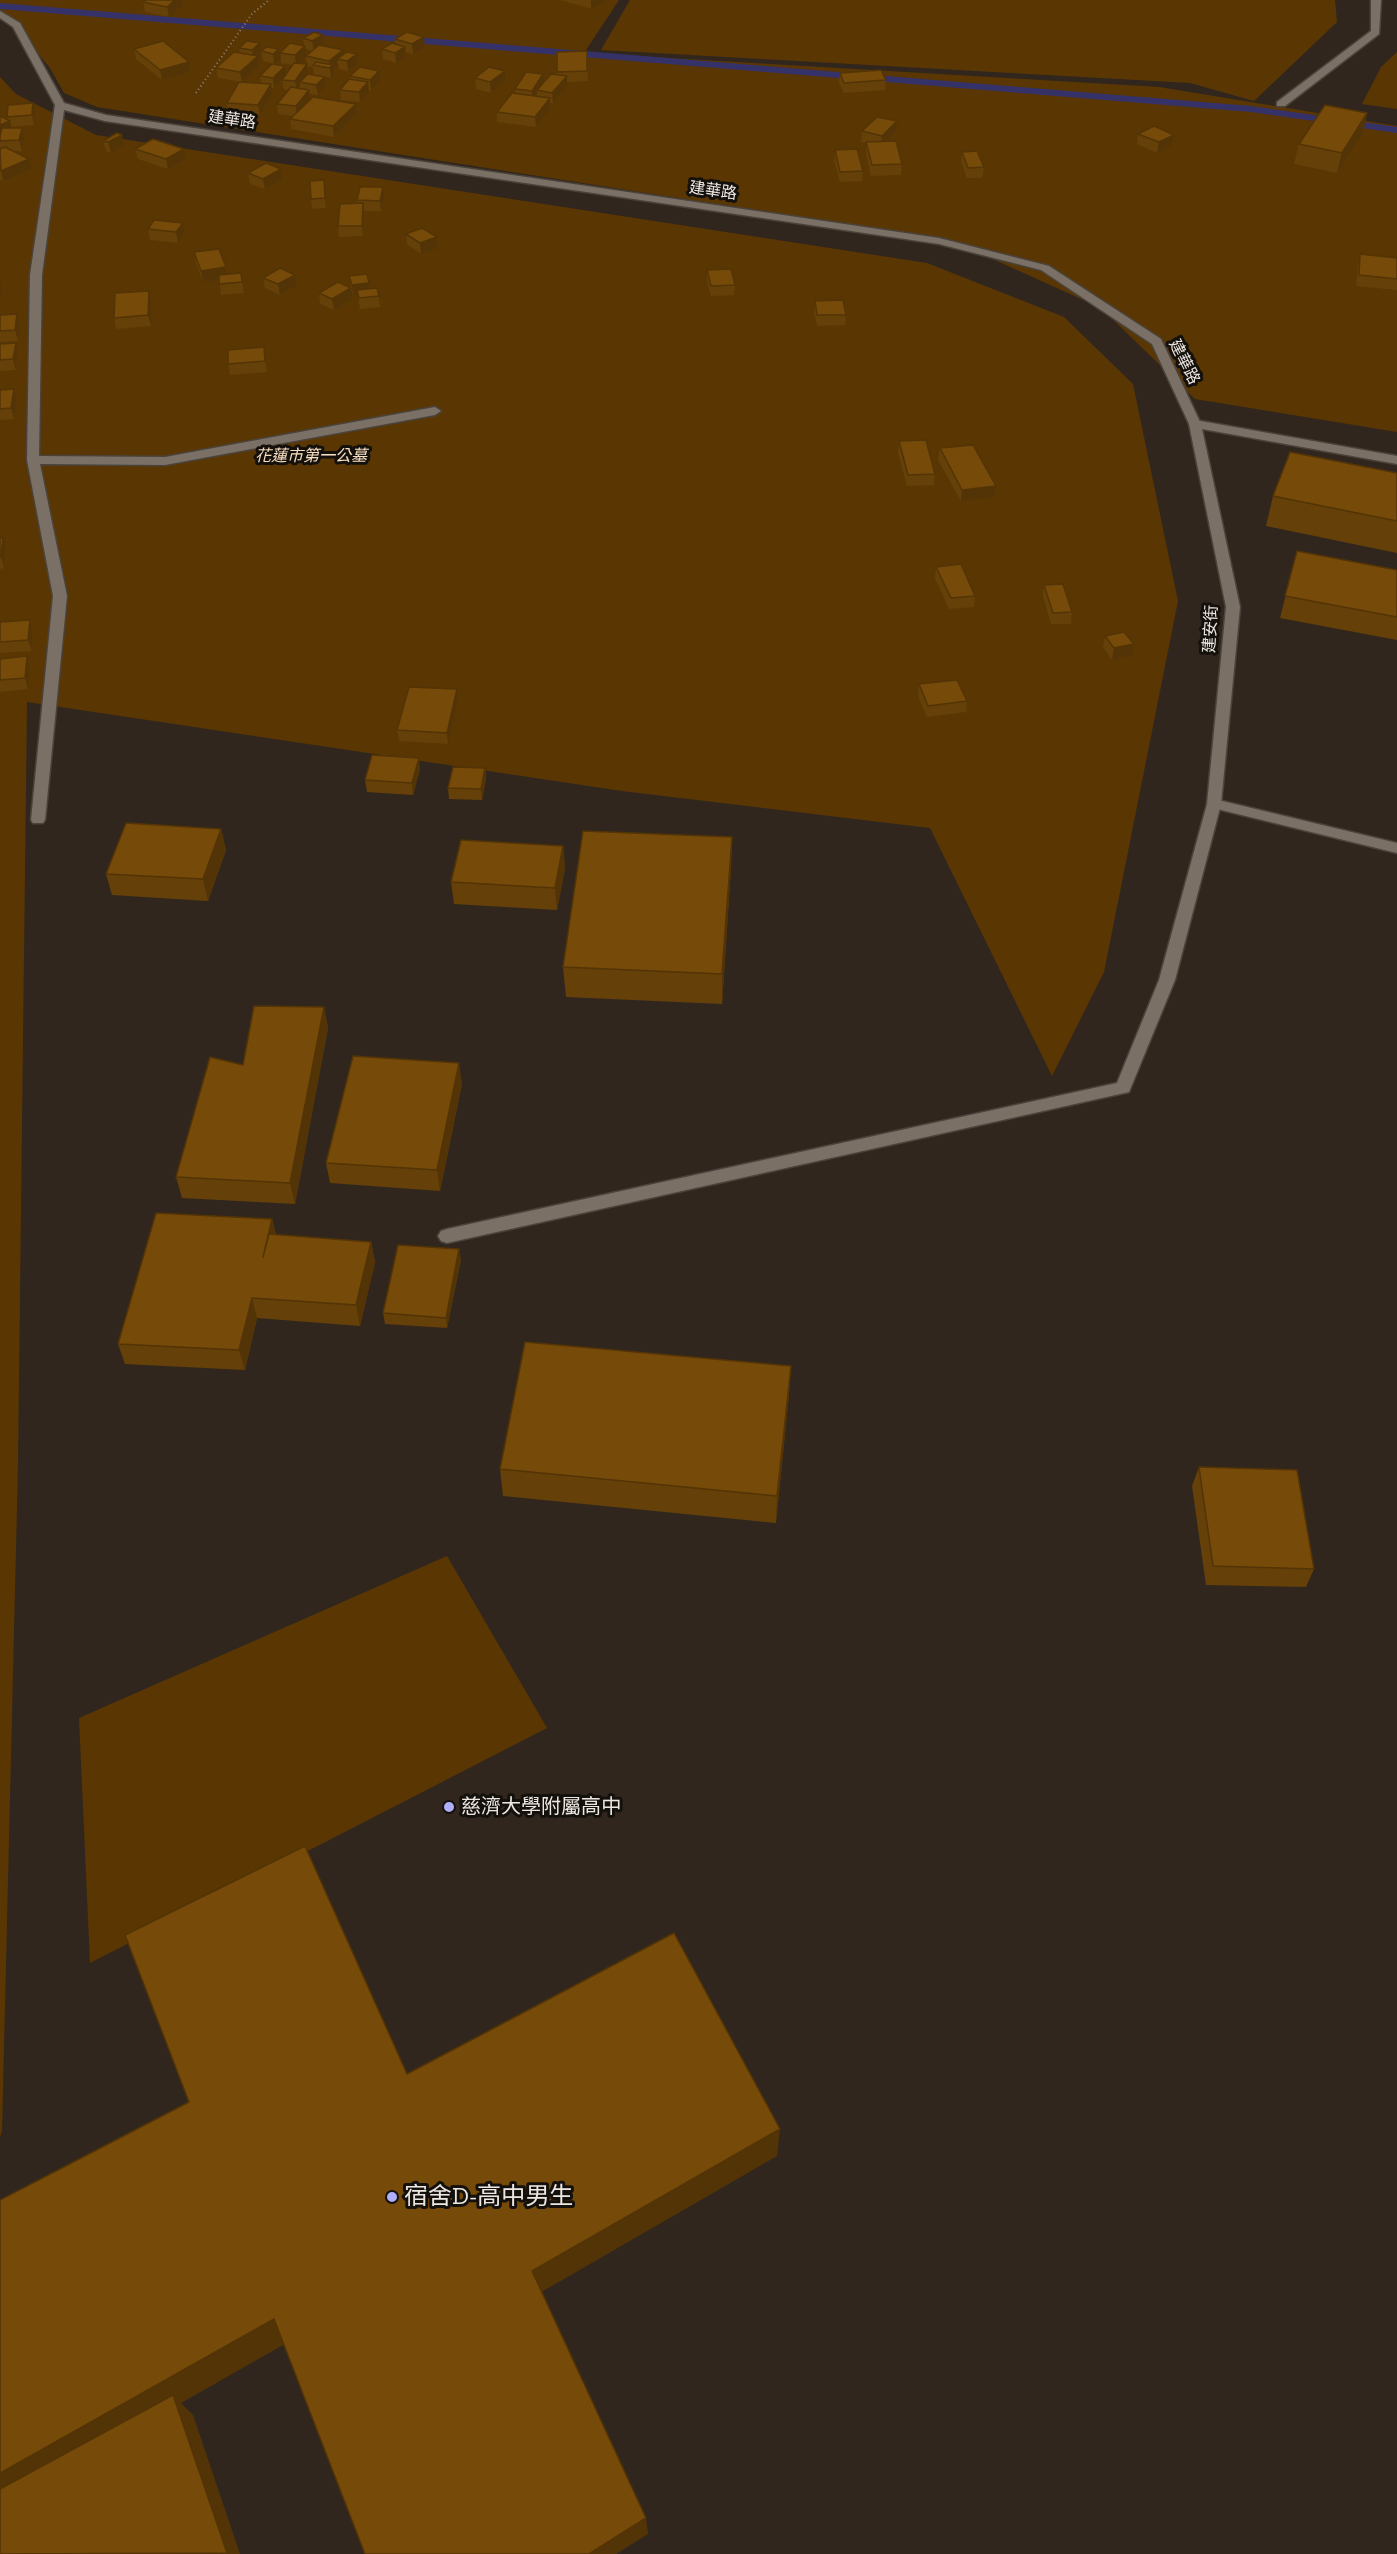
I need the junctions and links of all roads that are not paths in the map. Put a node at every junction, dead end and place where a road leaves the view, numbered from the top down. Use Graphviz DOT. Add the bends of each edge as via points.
graph roads {
  1 [pos="1376,0"];
  2 [pos="0,14"];
  3 [pos="1281,104"];
  4 [pos="60,105"];
  5 [pos="435,411"];
  6 [pos="1196,424"];
  7 [pos="33,460"];
  8 [pos="1397,460"];
  9 [pos="1214,804"];
  10 [pos="38,820"];
  11 [pos="1397,848"];
  12 [pos="447,1236"];
  1 -- 3 [label="street" via="1376,32"];
  2 -- 4 [label="street" via="17,25"];
  4 -- 6 [label="street, 建華路" via="105,118 939,241 1045,268 1157,342"];
  4 -- 7 [label="street" via="36,275"];
  5 -- 7 [label="street" via="165,461"];
  6 -- 8 [label="street"];
  6 -- 9 [label="street, 建安街" via="1233,607"];
  7 -- 10 [label="street" via="60,596"];
  9 -- 11 [label="street"];
  9 -- 12 [label="street, 建安街" via="1167,981 1123,1088"];
}
